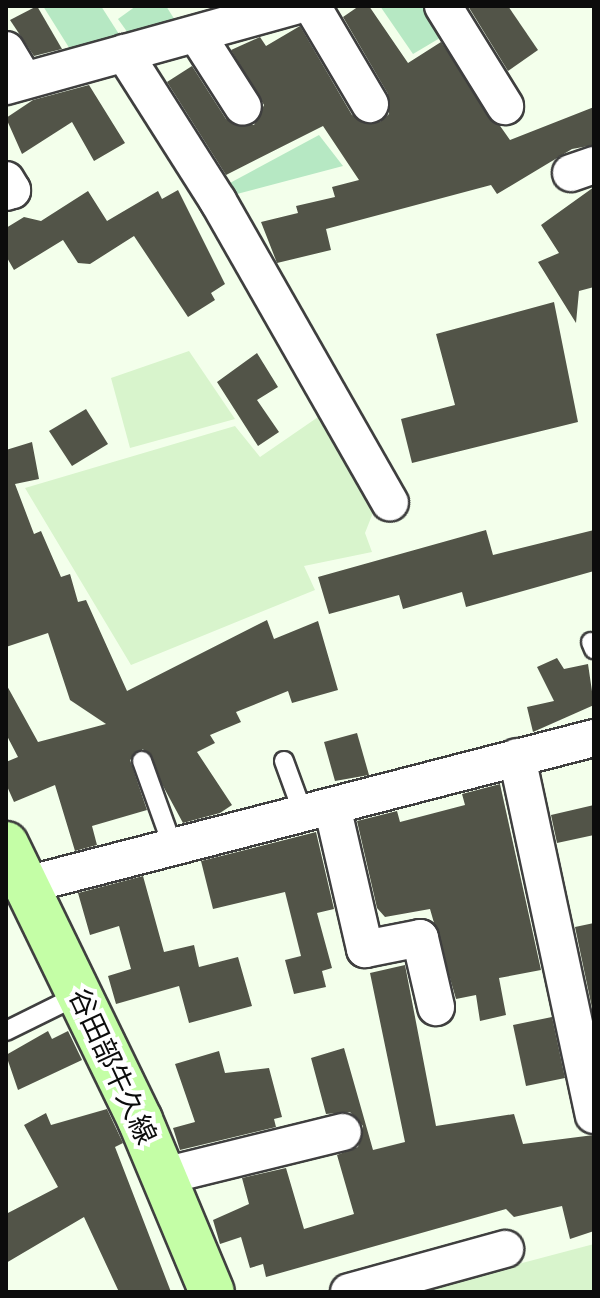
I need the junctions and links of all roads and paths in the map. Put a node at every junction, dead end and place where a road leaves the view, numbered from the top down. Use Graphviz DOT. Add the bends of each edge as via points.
graph roads {
  1 [pos="294,6"];
  2 [pos="312,6"];
  3 [pos="443,6"];
  4 [pos="251,12"];
  5 [pos="197,35"];
  6 [pos="124,53"];
  7 [pos="12,72"];
  8 [pos="370,104"];
  9 [pos="505,106"];
  10 [pos="243,107"];
  11 [pos="6,180"];
  12 [pos="6,192"];
  13 [pos="390,502"];
  14 [pos="594,738"];
  15 [pos="517,757"];
  16 [pos="142,761"];
  17 [pos="284,761"];
  18 [pos="317,810"];
  19 [pos="6,844"];
  20 [pos="173,847"];
  21 [pos="26,885"];
  22 [pos="79,995"];
  23 [pos="436,1007"];
  24 [pos="6,1031"];
  25 [pos="594,1115"];
  26 [pos="343,1132"];
  27 [pos="164,1176"];
  28 [pos="505,1249"];
  29 [pos="212,1292"];
  30 [pos="349,1292"];
  1 -- 4 [label="street"];
  2 -- 8 [label="street"];
  3 -- 9 [label="street"];
  4 -- 5 [label="street"];
  5 -- 6 [label="street"];
  5 -- 10 [label="street"];
  6 -- 7 [label="street"];
  6 -- 13 [label="street" via="218,201"];
  11 -- 12 [label="street" via="12,190"];
  14 -- 15 [label="street"];
  15 -- 18 [label="street"];
  15 -- 25 [label="street"];
  16 -- 20 [label="lane"];
  17 -- 18 [label="lane"];
  18 -- 20 [label="street"];
  18 -- 23 [label="street" via="365,949 420,938"];
  19 -- 21 [label="main road, 谷田部牛久線"];
  20 -- 21 [label="street"];
  21 -- 22 [label="main road, 谷田部牛久線"];
  22 -- 24 [label="lane"];
  22 -- 27 [label="main road, 谷田部牛久線"];
  26 -- 27 [label="street"];
  27 -- 29 [label="main road, 谷田部牛久線"];
  28 -- 30 [label="street"];
}
